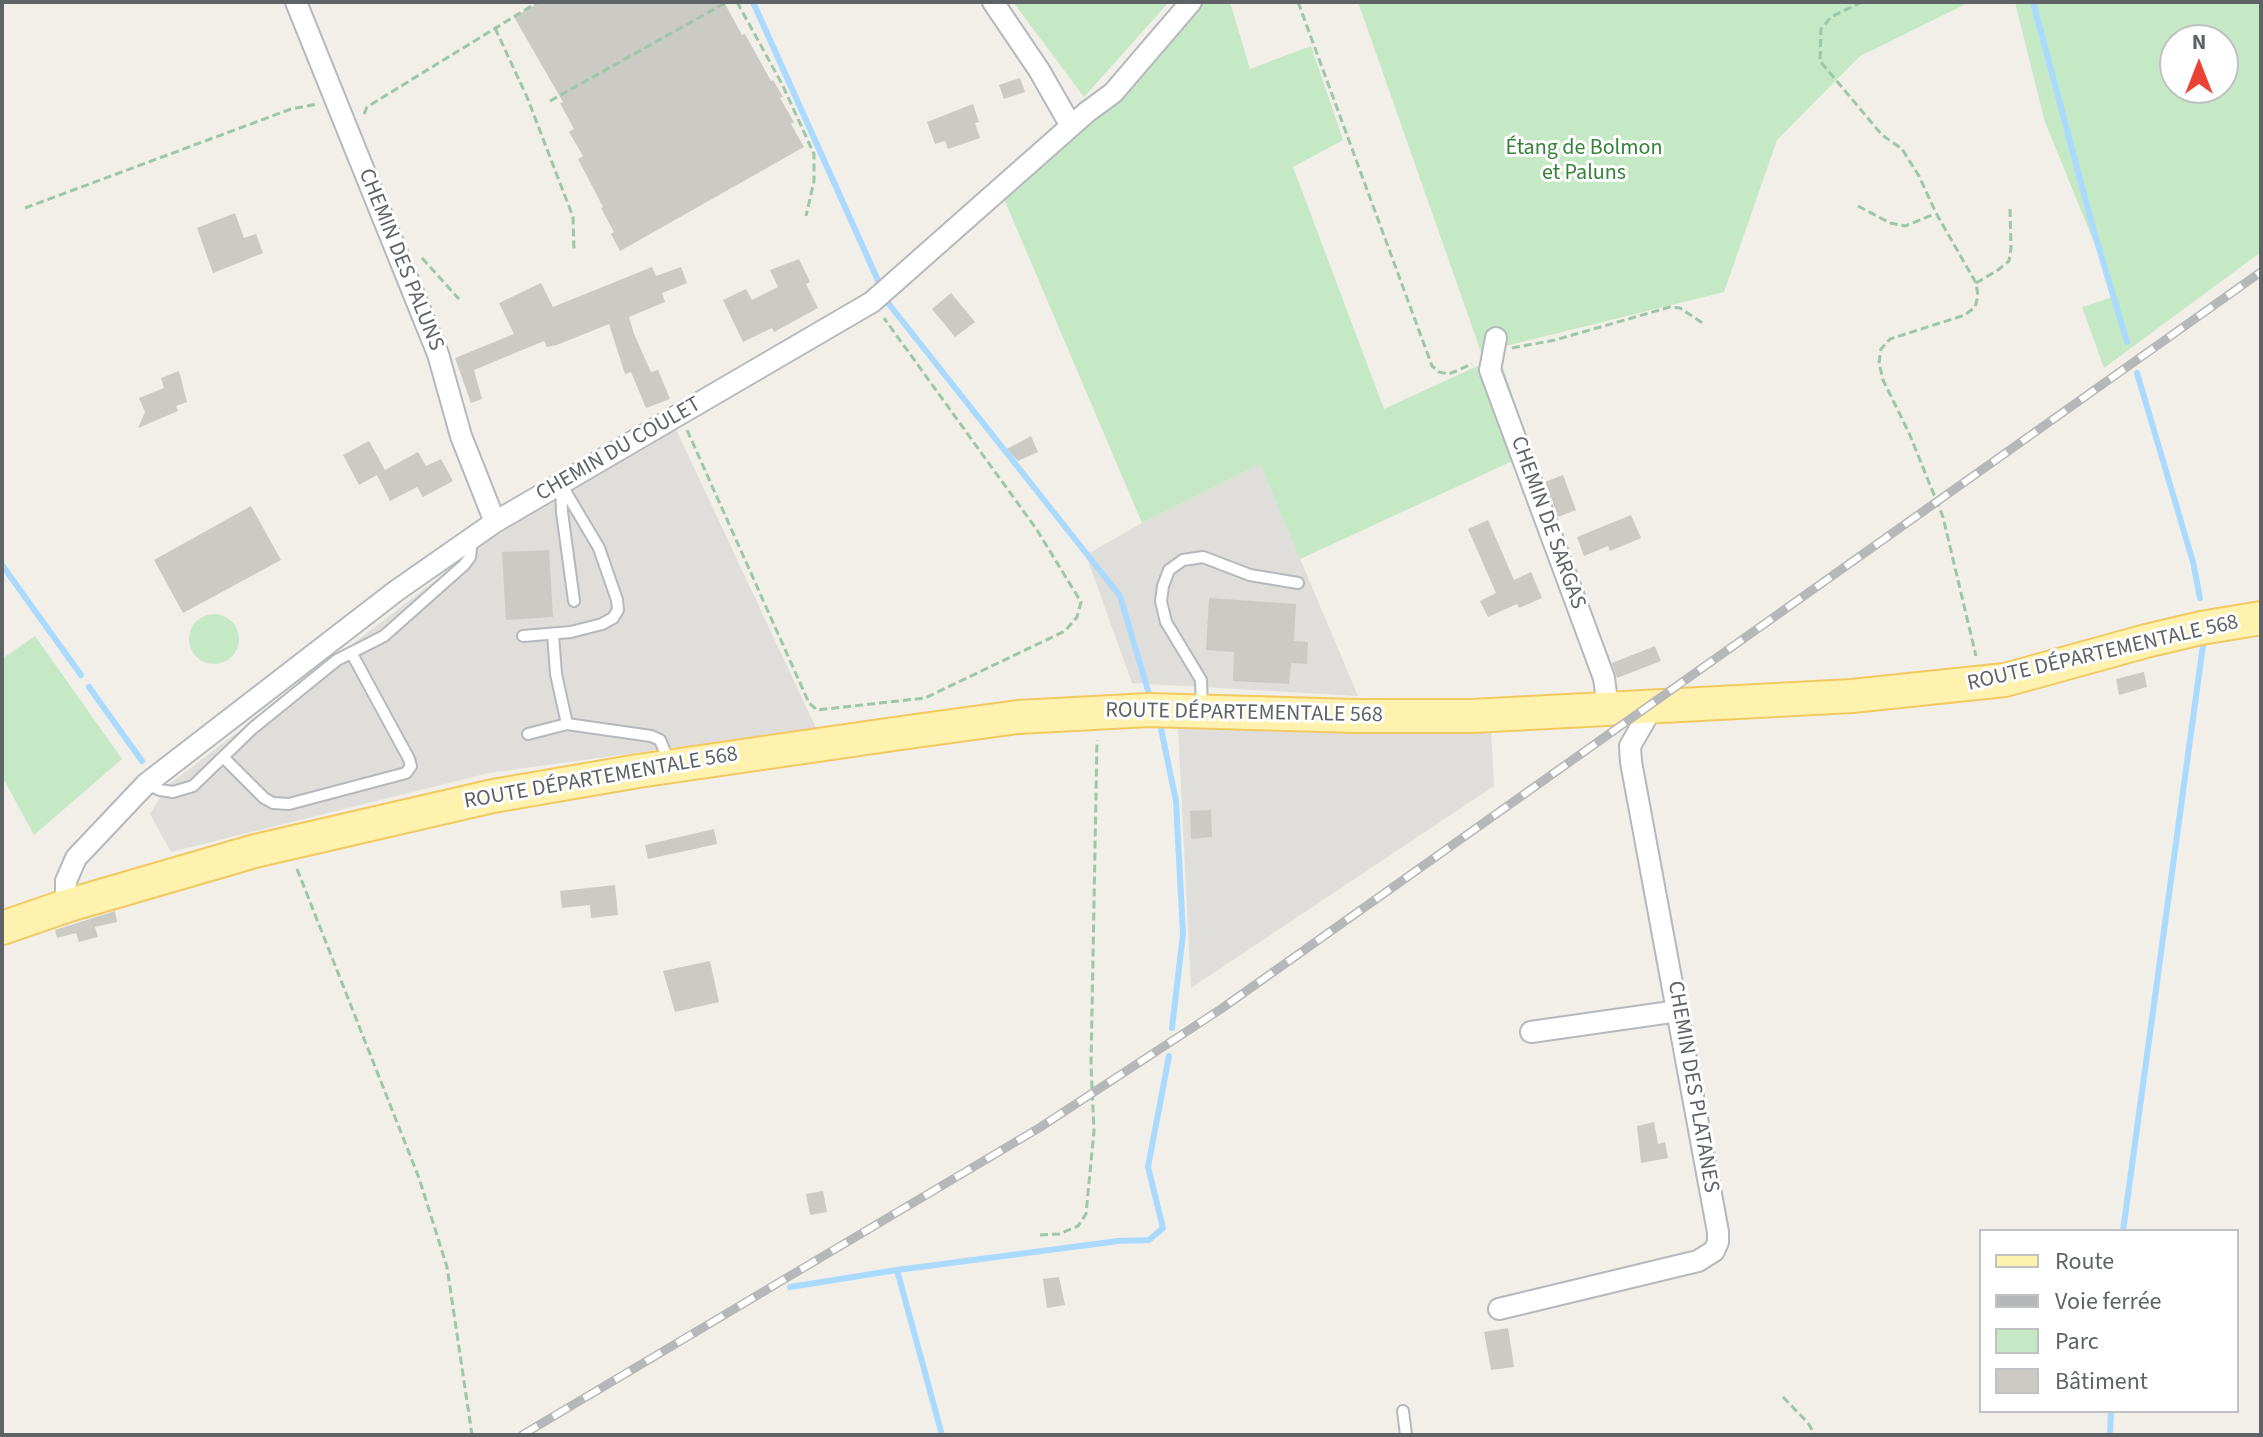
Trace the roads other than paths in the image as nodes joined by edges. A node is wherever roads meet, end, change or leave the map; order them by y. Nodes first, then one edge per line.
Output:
1 (296, 2) edge
2 (993, 2) edge
3 (1191, 2) edge
4 (1071, 126) junction
5 (1494, 347) road end
6 (561, 484) junction
7 (495, 522) junction
8 (467, 542) junction
9 (1298, 583) dead end
10 (574, 601) dead end
11 (2261, 618) edge
12 (553, 634) junction
13 (523, 636) dead end
14 (352, 654) junction
15 (1647, 707) junction
16 (1608, 708) junction
17 (1202, 710) junction
18 (567, 724) junction
19 (528, 734) dead end
20 (223, 757) junction
21 (671, 766) junction
22 (146, 784) junction
23 (66, 906) junction
24 (2, 928) edge
25 (1678, 1011) junction
26 (1531, 1032) dead end
27 (1499, 1309) dead end
28 (1403, 1411) dead end
29 (1406, 1435) edge

1 - 7 street, CHEMIN DES PALUNS
2 - 4 street
3 - 4 street, CHEMIN DU COULET
4 - 6 street, CHEMIN DU COULET
5 - 16 street, CHEMIN DE SARGAS
6 - 7 street, CHEMIN DU COULET
6 - 10 lane
6 - 12 lane
7 - 8 street, CHEMIN DU COULET
8 - 14 lane
8 - 22 street, CHEMIN DU COULET
9 - 17 lane
11 - 15 main road, ROUTE DÉPARTEMENTALE 568
12 - 13 lane
12 - 18 lane
14 - 20 lane
14 - 20 lane
15 - 16 main road, ROUTE DÉPARTEMENTALE 568
15 - 25 street, CHEMIN DES PLATANES
16 - 17 main road, ROUTE DÉPARTEMENTALE 568
17 - 21 main road, ROUTE DÉPARTEMENTALE 568
18 - 19 lane
18 - 21 lane
20 - 22 lane
21 - 23 main road, ROUTE DÉPARTEMENTALE 568
22 - 23 street, CHEMIN DU COULET
23 - 24 main road, ROUTE DÉPARTEMENTALE 568
25 - 26 street
25 - 27 street, CHEMIN DES PLATANES
28 - 29 lane

